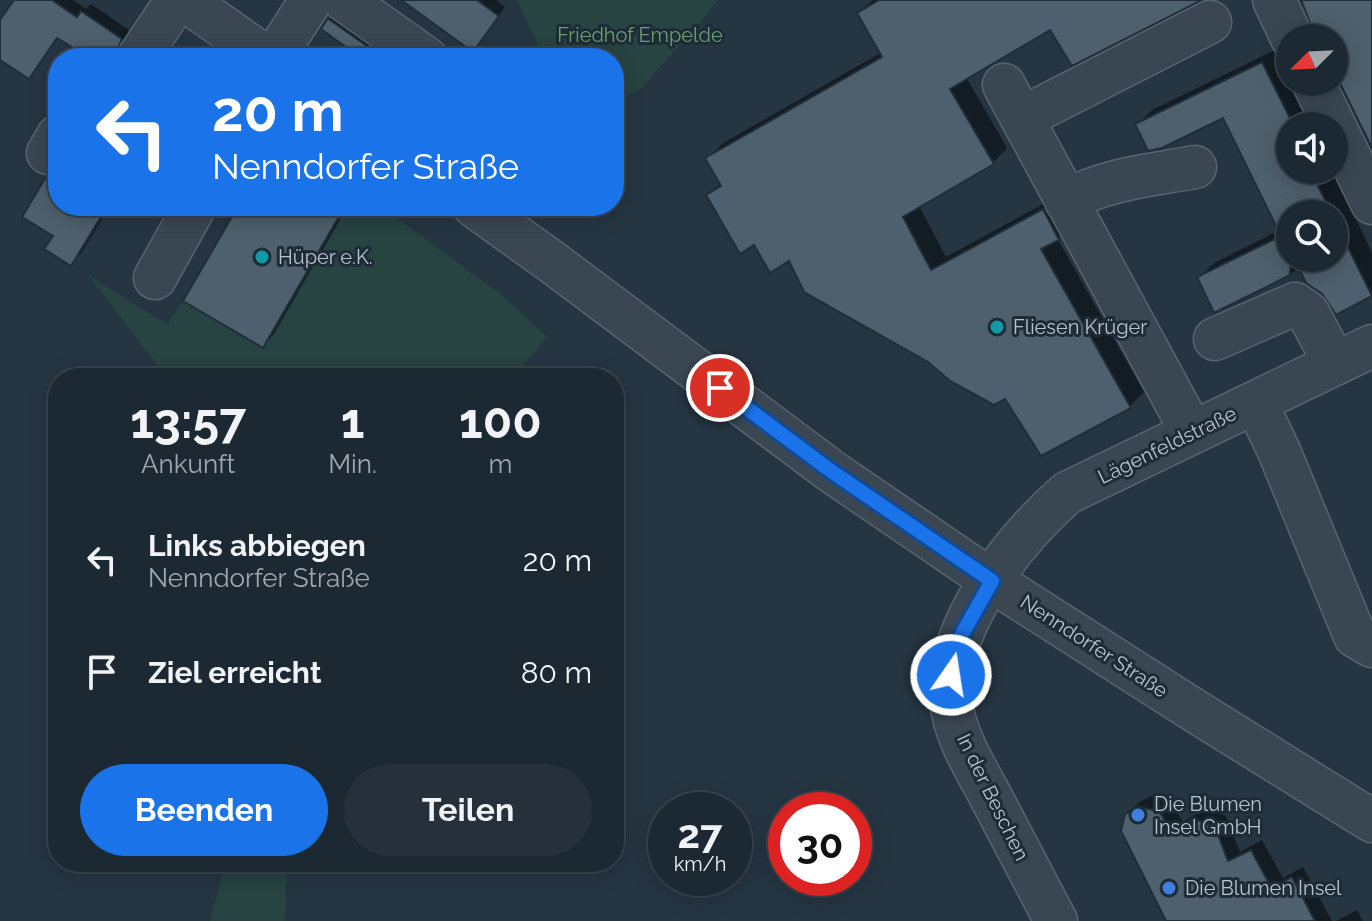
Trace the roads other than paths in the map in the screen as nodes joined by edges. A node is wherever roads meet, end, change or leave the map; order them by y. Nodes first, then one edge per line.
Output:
1 (142, 0) edge
2 (311, 0) edge
3 (344, 0) edge
4 (1274, 0) edge
5 (198, 4) edge
6 (1210, 22) dead end
7 (1285, 24) edge
8 (128, 46) edge
9 (254, 48) edge
10 (280, 48) edge
11 (412, 48) edge
12 (1320, 96) edge
13 (1195, 167) dead end
14 (1066, 201) junction
15 (1372, 203) edge
16 (189, 216) edge
17 (488, 216) edge
18 (155, 278) dead end
19 (1215, 339) dead end
20 (1372, 346) edge
21 (1335, 364) junction
22 (1256, 403) junction
23 (1192, 432) junction
24 (992, 581) junction
25 (1372, 646) edge
26 (1372, 821) edge
27 (1056, 921) edge

1 - 8 street
2 - 10 street
3 - 11 street
4 - 7 street
5 - 8 street
5 - 9 street
6 - 14 street
12 - 15 street
13 - 14 street
14 - 23 street
16 - 18 street
17 - 24 street, Nenndorfer Straße
19 - 21 street
20 - 21 street, Lägenfeldstraße
21 - 22 street, Lägenfeldstraße
22 - 23 street, Lägenfeldstraße
22 - 25 street
23 - 24 street, Lägenfeldstraße
24 - 26 street, Nenndorfer Straße
24 - 27 street, In der Beschen

